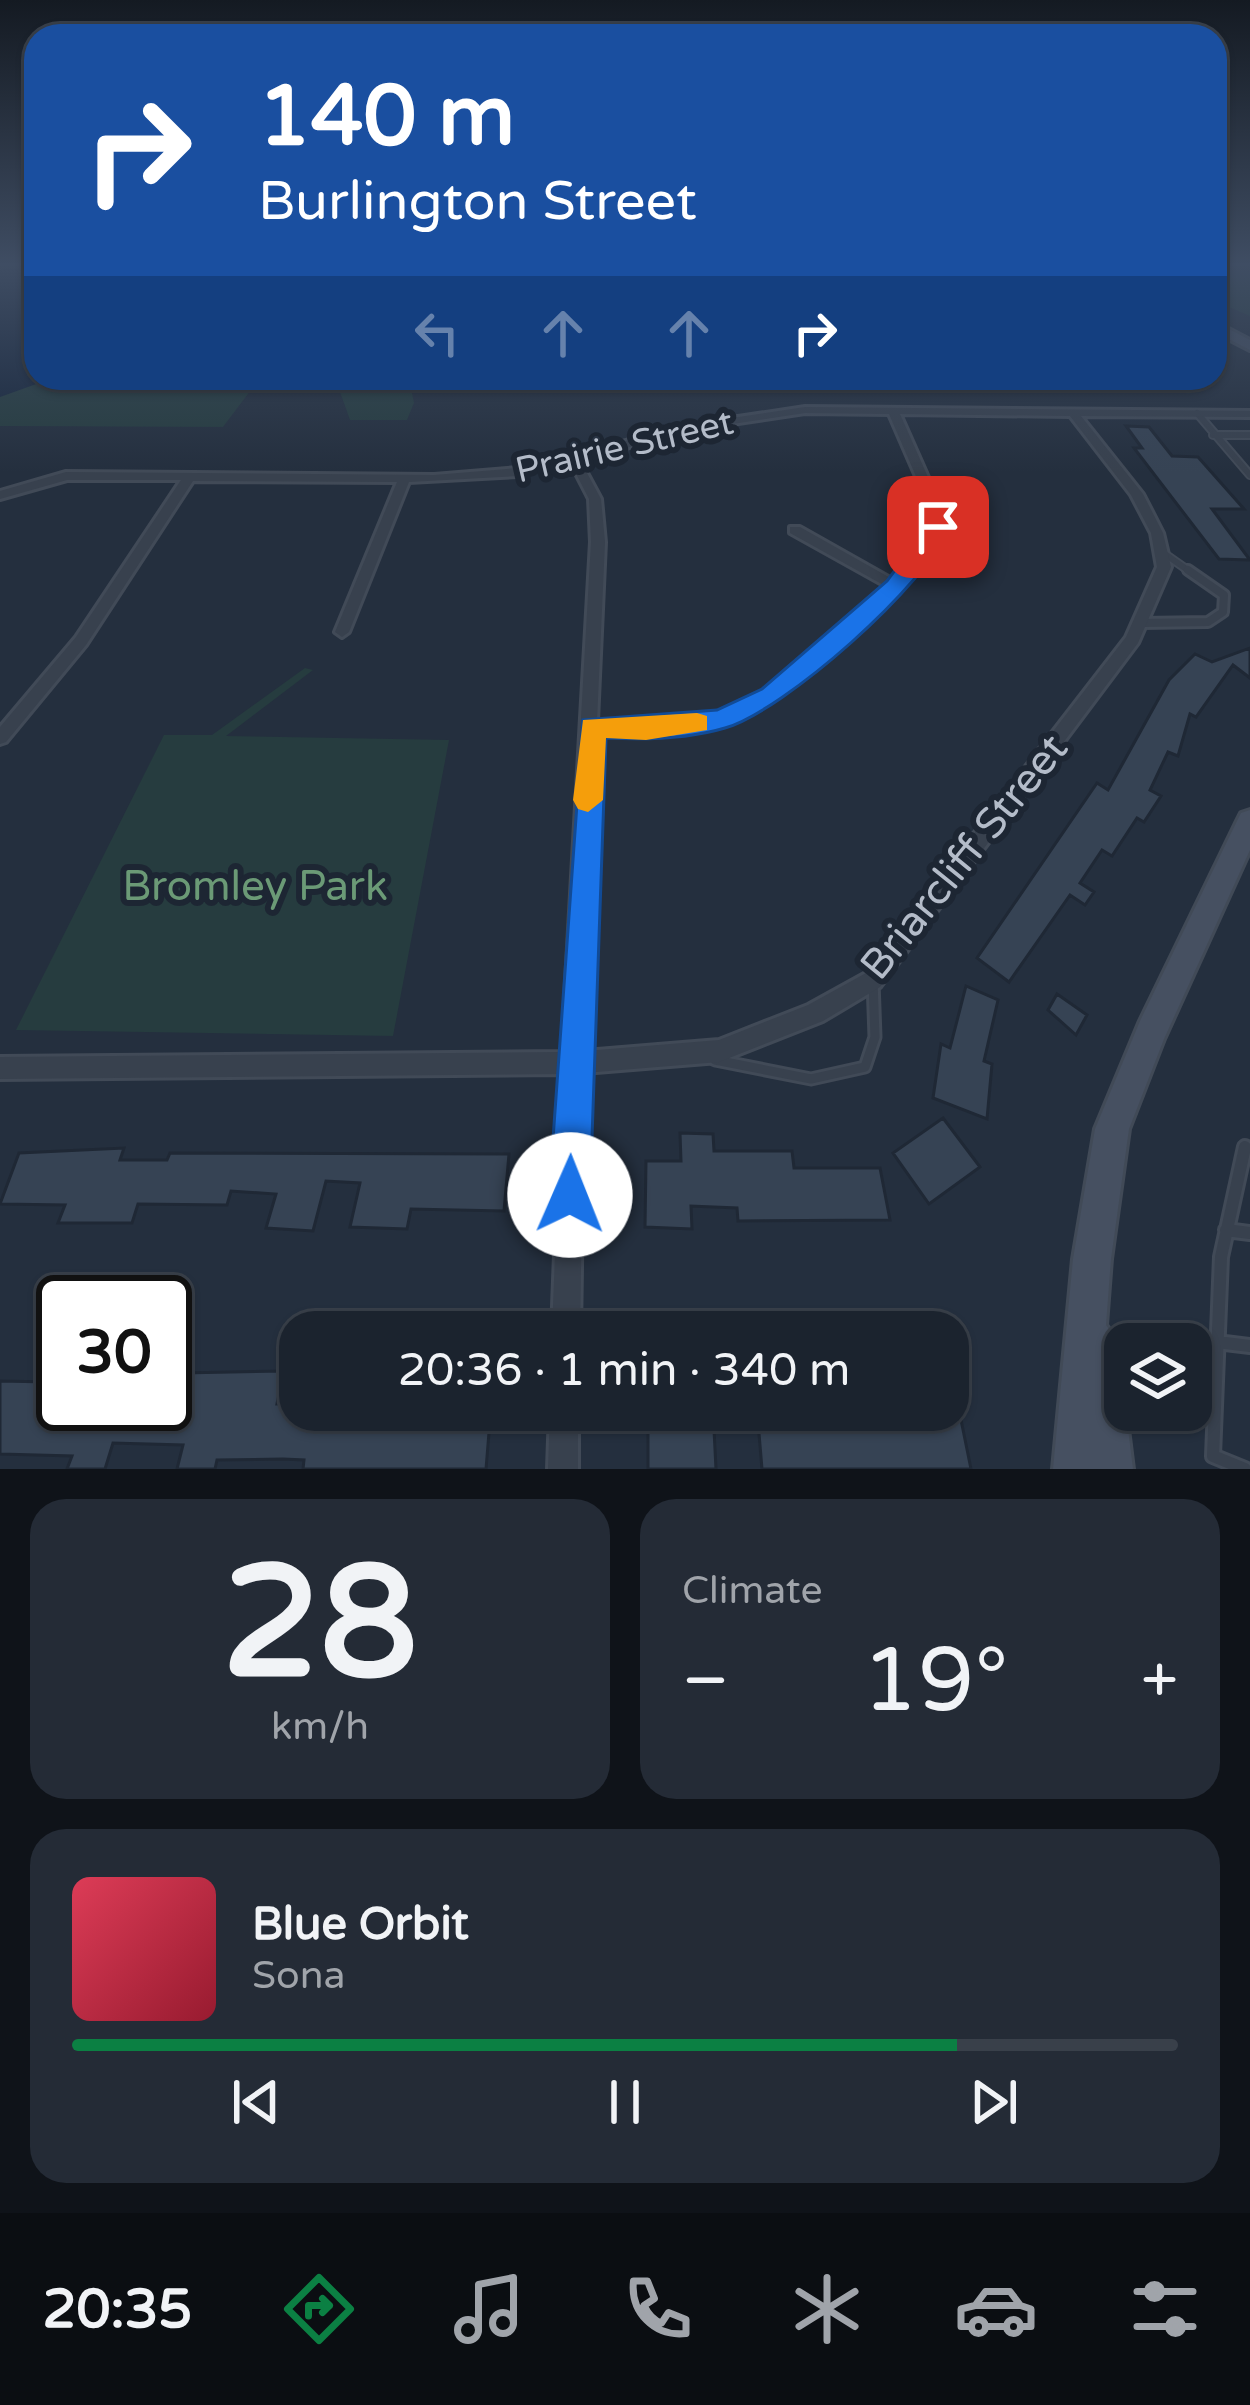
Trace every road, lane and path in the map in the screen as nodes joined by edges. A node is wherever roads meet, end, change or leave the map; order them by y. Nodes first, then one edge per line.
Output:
1 (893, 410) junction
2 (1072, 412) junction
3 (1197, 413) junction
4 (1250, 414) edge
5 (1212, 435) junction
6 (1250, 435) edge
7 (576, 462) junction
8 (1250, 475) edge
9 (188, 478) junction
10 (404, 479) junction
11 (2, 491) edge
12 (795, 530) dead end
13 (1161, 552) junction
14 (895, 586) junction
15 (1140, 622) junction
16 (342, 632) dead end
17 (592, 727) junction
18 (0, 738) edge
19 (1250, 821) edge
20 (873, 980) junction
21 (684, 1054) junction
22 (573, 1063) junction
23 (0, 1068) edge
24 (1245, 1147) dead end
25 (1226, 1230) junction
26 (1250, 1233) edge
27 (1091, 1291) junction
28 (567, 1311) edge
29 (1217, 1342) junction
30 (1250, 1346) edge
31 (564, 1431) edge
32 (563, 1469) edge
33 (1075, 1469) edge
34 (1111, 1469) edge
35 (1245, 1469) edge

1 - 2 street, Prairie Street
1 - 7 street, Prairie Street
1 - 14 street
2 - 3 street, Prairie Street
2 - 13 street
3 - 4 street, Prairie Street
3 - 5 lane
5 - 6 lane
5 - 8 lane
7 - 10 street, Prairie Street
7 - 17 street
9 - 10 street, Prairie Street
9 - 11 street, Prairie Street
9 - 18 street
10 - 16 street
12 - 14 street
13 - 15 street, Briarcliff Street
13 - 15 lane
14 - 17 street
15 - 20 street, Briarcliff Street
17 - 22 street
19 - 27 main road
20 - 21 street, Briarcliff Street
20 - 21 lane
21 - 22 street, Briarcliff Street
22 - 23 street, Briarcliff Street
22 - 28 street
24 - 25 lane
25 - 26 lane
25 - 29 lane
27 - 33 main road
27 - 34 main road
29 - 30 lane
29 - 35 lane
31 - 32 street

